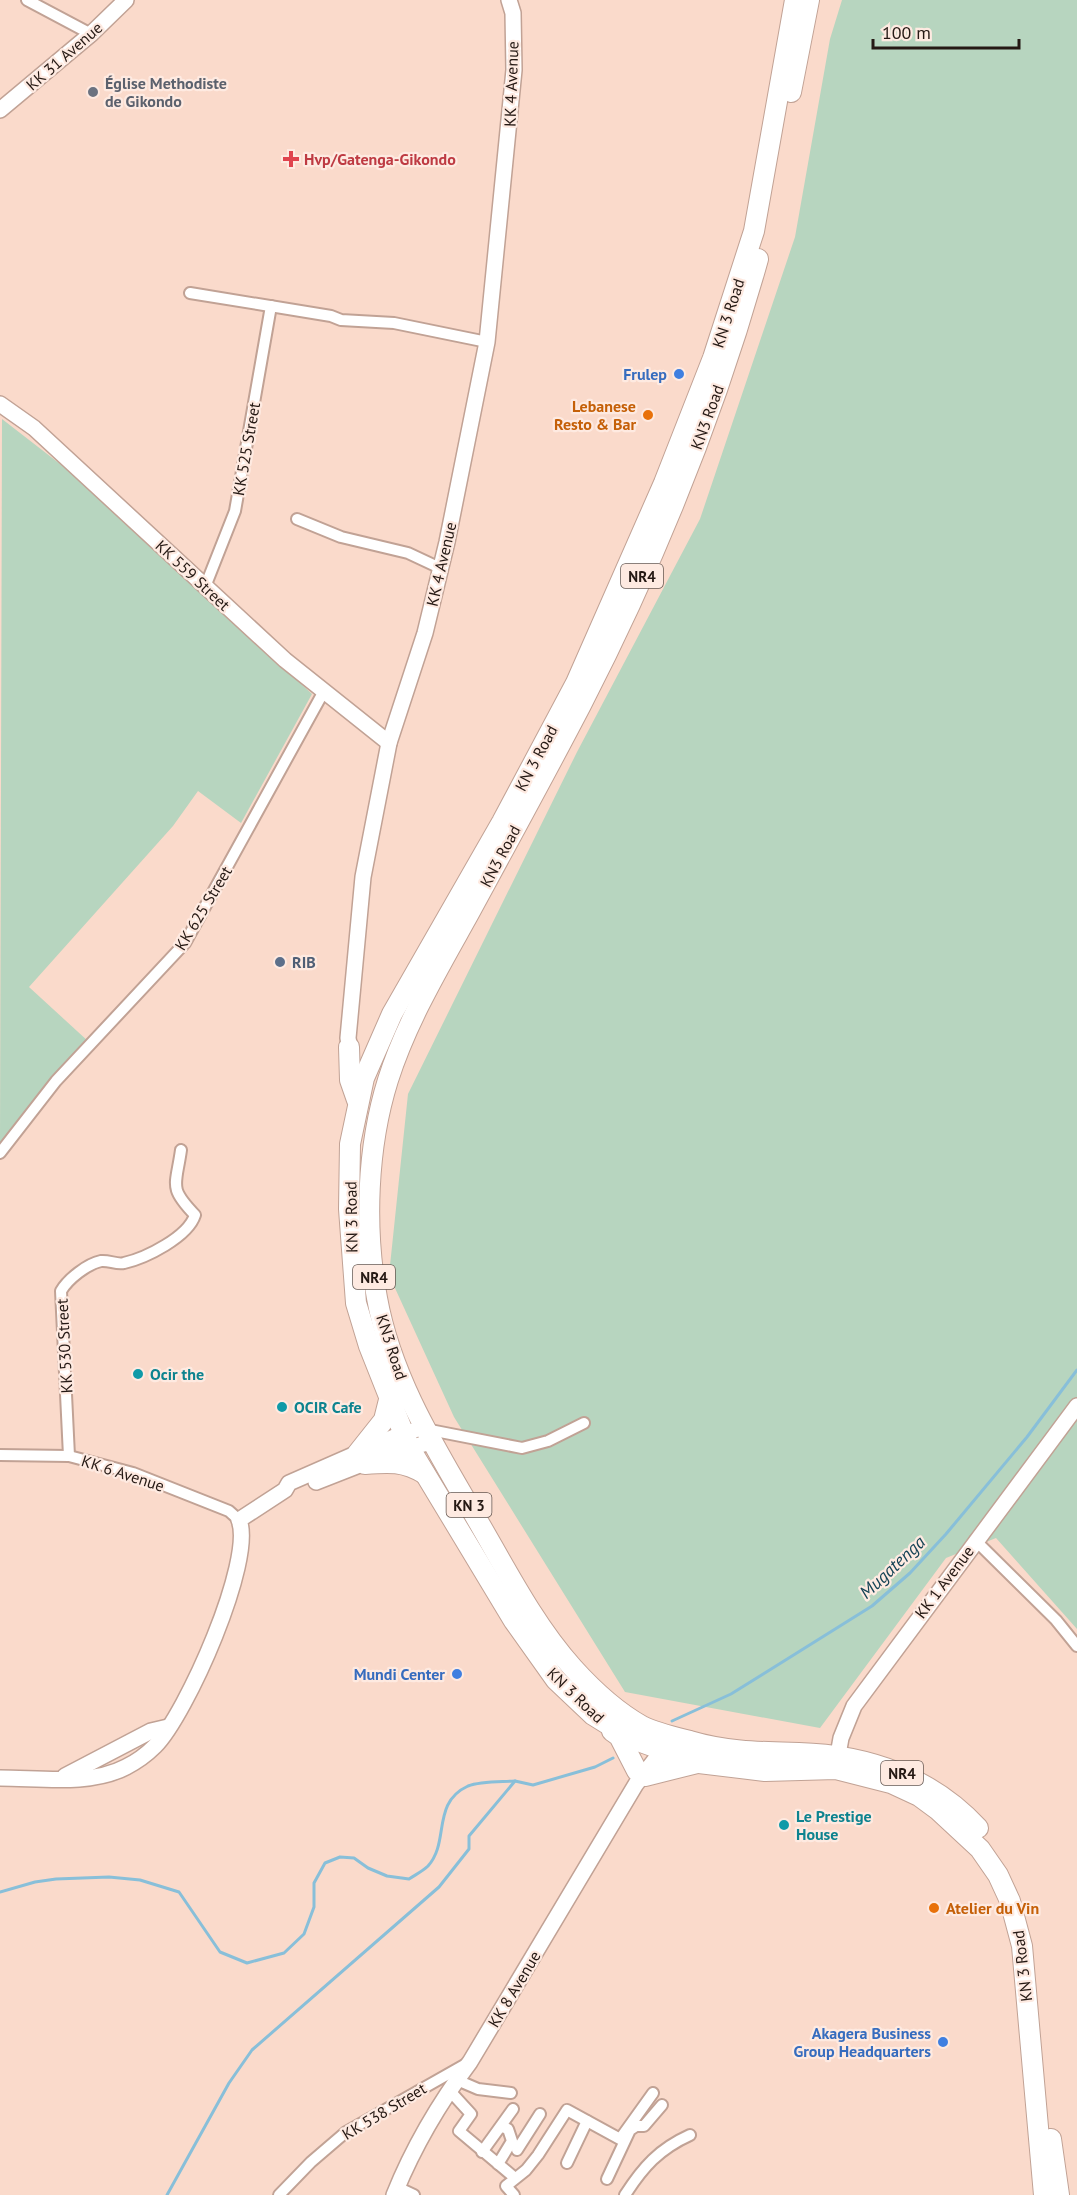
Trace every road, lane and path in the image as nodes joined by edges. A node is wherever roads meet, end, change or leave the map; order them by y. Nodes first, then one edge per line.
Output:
1 (27, 0) edge
2 (126, 0) edge
3 (509, 0) edge
4 (795, 0) edge
5 (809, 0) edge
6 (91, 34) junction
7 (0, 110) edge
8 (190, 292) dead end
9 (271, 306) junction
10 (487, 342) junction
11 (720, 360) junction
12 (0, 404) edge
13 (297, 519) dead end
14 (440, 568) junction
15 (205, 587) junction
16 (324, 692) junction
17 (389, 743) junction
18 (350, 1052) junction
19 (373, 1054) junction
20 (364, 1078) junction
21 (357, 1100) junction
22 (380, 1117) junction
23 (181, 1150) dead end
24 (0, 1153) edge
25 (389, 1400) junction
26 (1077, 1406) edge
27 (584, 1423) dead end
28 (428, 1435) junction
29 (406, 1440) junction
30 (0, 1455) edge
31 (69, 1456) junction
32 (361, 1459) junction
33 (429, 1477) junction
34 (239, 1520) junction
35 (975, 1540) junction
36 (506, 1568) joint
37 (1077, 1646) edge
38 (603, 1723) junction
39 (168, 1726) junction
40 (657, 1740) junction
41 (699, 1763) junction
42 (837, 1763) junction
43 (639, 1777) junction
44 (0, 1778) edge
45 (59, 1778) junction
46 (470, 2062) junction
47 (453, 2085) junction
48 (510, 2093) dead end
49 (653, 2093) dead end
50 (662, 2105) dead end
51 (513, 2109) dead end
52 (540, 2114) dead end
53 (587, 2121) junction
54 (505, 2128) junction
55 (690, 2135) dead end
56 (524, 2139) junction
57 (513, 2148) junction
58 (482, 2152) junction
59 (532, 2162) junction
60 (567, 2163) dead end
61 (498, 2164) junction
62 (515, 2178) junction
63 (607, 2179) dead end
64 (395, 2191) edge
65 (279, 2195) edge
66 (414, 2195) edge
67 (514, 2195) edge
68 (625, 2195) edge
69 (1044, 2195) edge
70 (1059, 2195) edge

1 - 6 street
2 - 6 main road, KK 31 Avenue
3 - 10 main road, KK 4 Avenue
4 - 11 highway, KN 3 Road / NR4
5 - 11 highway, KN3 Road / NR4
6 - 7 main road, KK 31 Avenue
8 - 9 street
9 - 10 street
9 - 15 street, KK 525 Street
10 - 14 main road, KK 4 Avenue
11 - 19 highway, KN 3 Road / NR4
11 - 22 highway, KN3 Road / NR4
12 - 15 main road, KK 559 Street
13 - 14 street
14 - 17 main road, KK 4 Avenue
15 - 16 main road, KK 559 Street
16 - 17 main road, KK 559 Street
16 - 24 street, KK 625 Street
17 - 18 main road, KK 4 Avenue
18 - 19 highway
18 - 20 main road
18 - 21 highway
19 - 20 highway, KN 3 Road / NR4
20 - 21 highway, KN 3 Road / NR4
20 - 22 main road
21 - 25 highway, KN 3 Road / NR4
22 - 28 highway, KN3 Road / NR4
23 - 31 street, KK 530 Street
25 - 29 highway, KN 3 Road / NR4
25 - 32 highway
26 - 35 main road, KK 1 Avenue
27 - 28 street
28 - 29 main road
28 - 36 highway, KN3 Road / KN 3
29 - 32 main road
29 - 33 highway, KN 3 Road / NR4
30 - 31 street, KK 6 Avenue
31 - 34 street, KK 6 Avenue
32 - 33 highway
32 - 34 main road
33 - 38 highway, KN 3 Road / NR4
34 - 39 main road
35 - 37 street
35 - 42 main road, KK 1 Avenue
36 - 40 highway, KN 3 Road / NR4
38 - 40 highway, KN 3 Road / NR4
38 - 43 highway
39 - 45 main road
39 - 45 main road
40 - 41 highway, KN 3 Road / NR4
40 - 42 highway, KN 3 Road / NR4
40 - 43 main road, KK 8 Avenue
41 - 42 highway, KN 3 Road / NR4
41 - 43 highway
42 - 69 highway, KN 3 Road / NR4
42 - 70 highway, KN 3 Road / NR4
43 - 46 main road, KK 8 Avenue
44 - 45 main road
46 - 47 main road, KK 8 Avenue
46 - 65 street, KK 538 Street
47 - 48 street
47 - 58 street
47 - 64 main road, KK 8 Avenue
49 - 53 street
50 - 63 street
51 - 54 street
52 - 56 street
53 - 59 street
53 - 60 street
54 - 56 street
54 - 57 street
54 - 58 street
55 - 68 street
56 - 57 street
57 - 59 street
57 - 61 street
58 - 61 street
59 - 62 street
61 - 62 street
62 - 67 street
64 - 66 street

